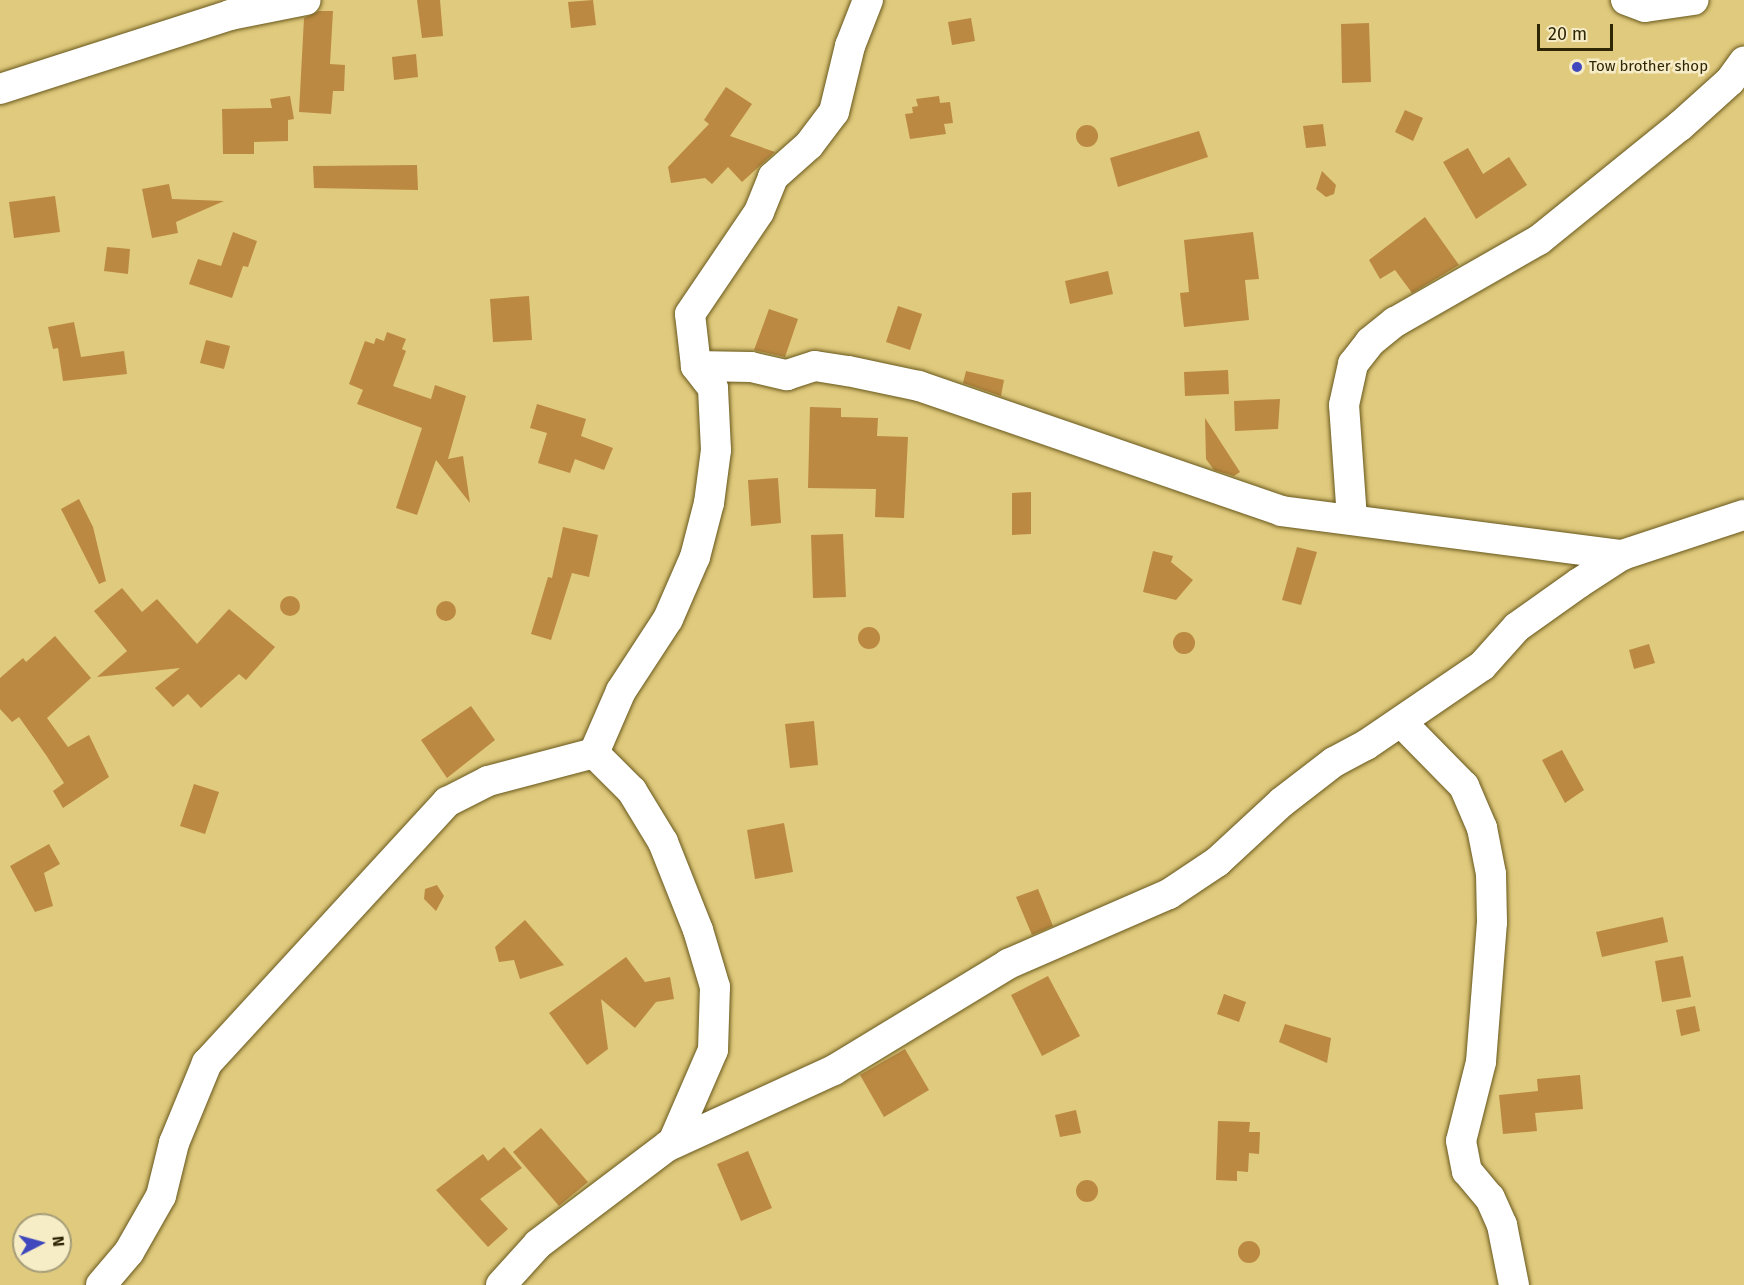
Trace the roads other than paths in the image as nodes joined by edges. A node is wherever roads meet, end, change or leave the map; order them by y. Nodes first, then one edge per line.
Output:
1 (306, 0) edge
2 (868, 0) edge
3 (1626, 0) edge
4 (1693, 0) edge
5 (1744, 62) edge
6 (0, 89) edge
7 (696, 366) junction
8 (1744, 515) edge
9 (1352, 519) junction
10 (1622, 555) junction
11 (1401, 722) junction
12 (594, 753) junction
13 (669, 1146) junction
14 (101, 1285) edge
15 (501, 1285) edge
16 (1514, 1285) edge

1 - 6 street
2 - 7 street
3 - 4 street
5 - 9 street
7 - 9 street
7 - 12 street
8 - 10 street
9 - 10 street
10 - 11 street
11 - 13 street
11 - 16 street
12 - 13 street
12 - 14 street
13 - 15 street

